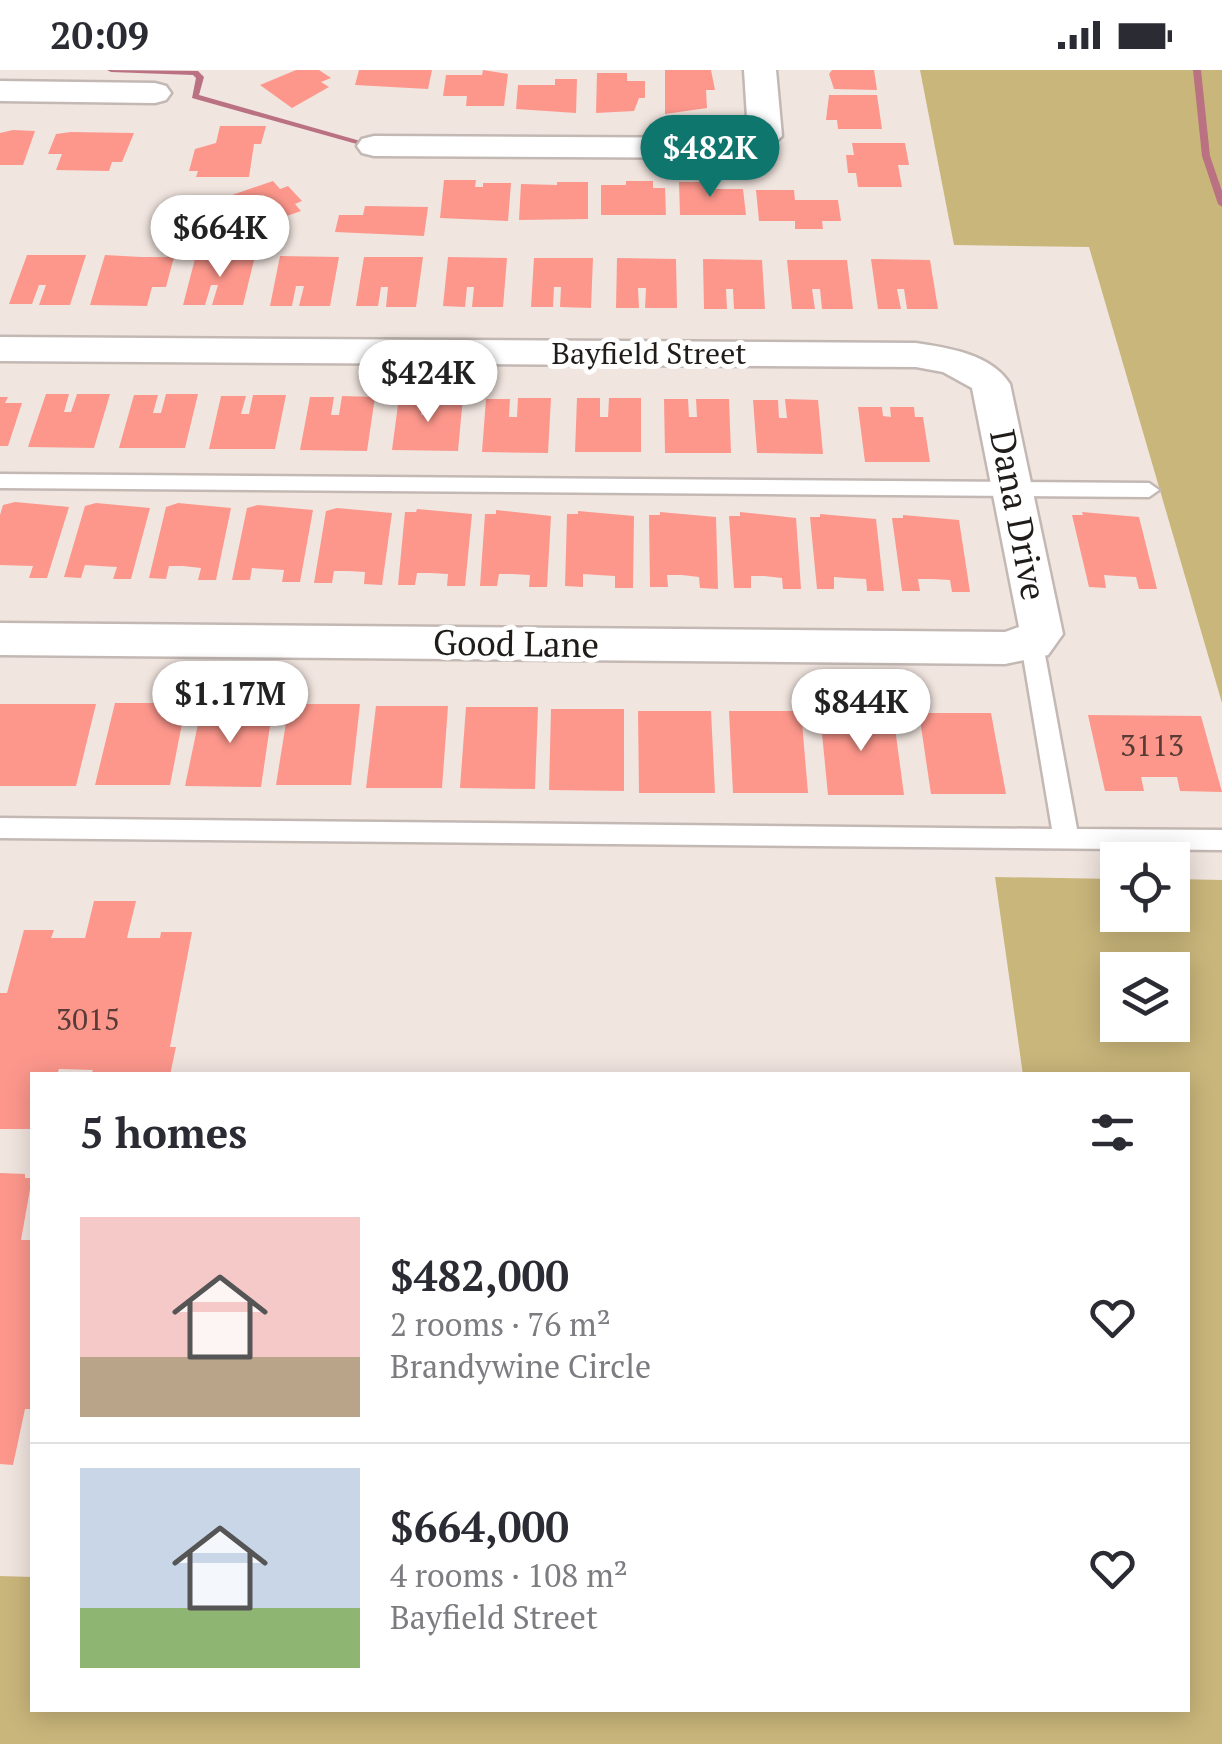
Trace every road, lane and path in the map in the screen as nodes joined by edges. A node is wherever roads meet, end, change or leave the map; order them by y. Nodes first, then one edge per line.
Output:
1 (760, 70) edge
2 (105, 81) edge
3 (0, 91) edge
4 (155, 93) dead end
5 (374, 146) dead end
6 (0, 349) edge
7 (991, 384) joint
8 (0, 481) edge
9 (1013, 488) junction
10 (1149, 490) dead end
11 (0, 639) edge
12 (1032, 644) junction
13 (0, 828) edge
14 (1066, 837) junction
15 (1222, 840) edge

1 - 5 street
2 - 3 street
2 - 4 street
6 - 7 street, Bayfield Street
7 - 9 street, Dana Drive
8 - 9 lane
9 - 10 lane
9 - 12 street, Dana Drive
11 - 12 street, Good Lane
12 - 14 lane
13 - 14 lane
14 - 15 lane

